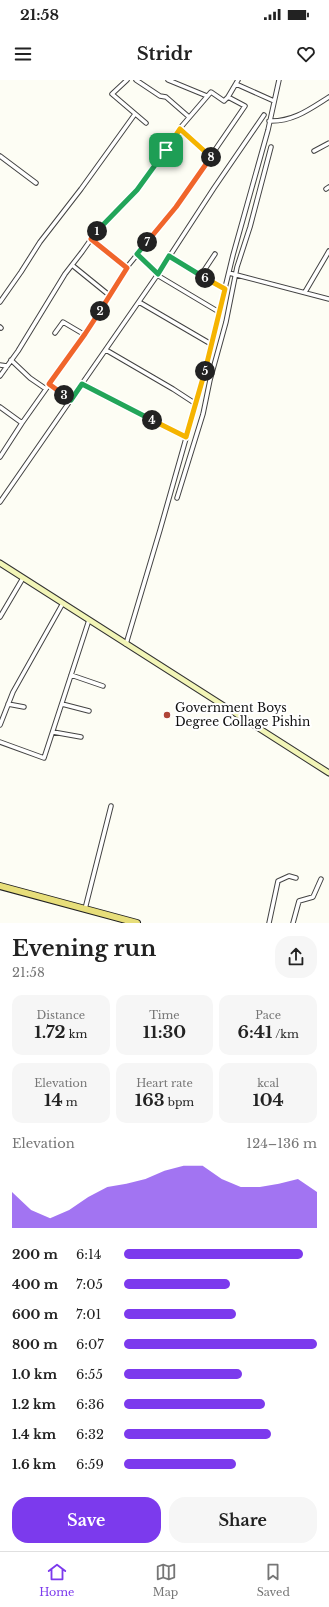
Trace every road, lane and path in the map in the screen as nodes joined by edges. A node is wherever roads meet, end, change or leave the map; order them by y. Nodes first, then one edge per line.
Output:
1 (127, 80) edge
2 (136, 80) edge
3 (168, 80) edge
4 (278, 80) edge
5 (237, 82) edge
6 (207, 96) junction
7 (228, 97) junction
8 (329, 97) edge
9 (274, 101) junction
10 (134, 114) junction
11 (264, 115) dead end
12 (189, 117) junction
13 (269, 121) junction
14 (146, 123) dead end
15 (180, 129) junction
16 (329, 143) edge
17 (271, 148) dead end
18 (314, 150) dead end
19 (0, 156) edge
20 (211, 157) junction
21 (36, 183) dead end
22 (91, 239) junction
23 (329, 251) edge
24 (137, 254) junction
25 (215, 254) dead end
26 (169, 256) junction
27 (72, 265) junction
28 (127, 268) junction
29 (229, 272) junction
30 (158, 274) junction
31 (236, 274) junction
32 (202, 275) junction
33 (225, 289) junction
34 (305, 292) junction
35 (109, 295) junction
36 (329, 299) edge
37 (0, 302) edge
38 (139, 302) junction
39 (219, 312) junction
40 (55, 333) dead end
41 (85, 335) junction
42 (211, 344) junction
43 (106, 350) junction
44 (11, 360) junction
45 (0, 365) edge
46 (7, 366) junction
47 (0, 376) edge
48 (49, 384) junction
49 (82, 384) junction
50 (46, 389) junction
51 (71, 400) junction
52 (196, 404) junction
53 (0, 408) edge
54 (22, 423) junction
55 (186, 437) junction
56 (0, 445) edge
57 (5, 449) junction
58 (0, 457) edge
59 (177, 498) dead end
60 (0, 502) edge
61 (0, 563) edge
62 (23, 578) junction
63 (63, 603) junction
64 (0, 617) edge
65 (89, 620) junction
66 (126, 644) junction
67 (71, 675) junction
68 (103, 686) dead end
69 (8, 704) junction
70 (62, 704) junction
71 (24, 707) dead end
72 (89, 711) dead end
73 (0, 725) edge
74 (53, 732) junction
75 (81, 737) dead end
76 (0, 742) edge
77 (329, 774) edge
78 (111, 806) dead end
79 (296, 878) dead end
80 (321, 879) dead end
81 (0, 886) edge
82 (85, 909) junction
83 (137, 923) edge
84 (269, 923) edge
85 (293, 923) edge

1 - 10 street
2 - 12 street
3 - 6 street
4 - 9 street
5 - 7 street
5 - 9 street
6 - 7 street
6 - 12 street
7 - 20 street
8 - 13 street
9 - 13 street
10 - 14 street
10 - 37 street
11 - 26 street
12 - 15 street
13 - 29 street
15 - 20 street
15 - 22 street
16 - 18 street
17 - 31 street
19 - 21 street
20 - 24 street
22 - 27 street
22 - 28 street
23 - 34 street
24 - 28 street
24 - 30 street
25 - 32 street
26 - 30 street
26 - 32 street
27 - 35 street
27 - 44 street
28 - 35 street
29 - 31 street
29 - 33 street
30 - 38 street
30 - 39 street
31 - 34 street
31 - 59 street
32 - 33 street
33 - 39 street
34 - 36 street
35 - 41 street
38 - 42 street
38 - 43 street
39 - 42 street
40 - 41 street
41 - 48 street
42 - 52 street
43 - 49 street
43 - 52 street
44 - 46 street
44 - 50 street
45 - 46 street
46 - 47 street
48 - 50 street
48 - 51 street
49 - 51 street
49 - 55 street
50 - 54 street
51 - 60 street
52 - 55 street
53 - 54 street
54 - 57 street
55 - 66 street
56 - 57 street
57 - 58 street
61 - 62 main road
62 - 63 main road
62 - 64 street
63 - 65 main road
63 - 69 street
65 - 66 main road
65 - 67 street
66 - 77 main road
67 - 68 street
67 - 70 street
69 - 71 street
69 - 73 street
70 - 72 street
70 - 74 street
74 - 75 street
74 - 76 street
78 - 82 street
79 - 84 street
80 - 85 street
81 - 82 main road
82 - 83 main road

